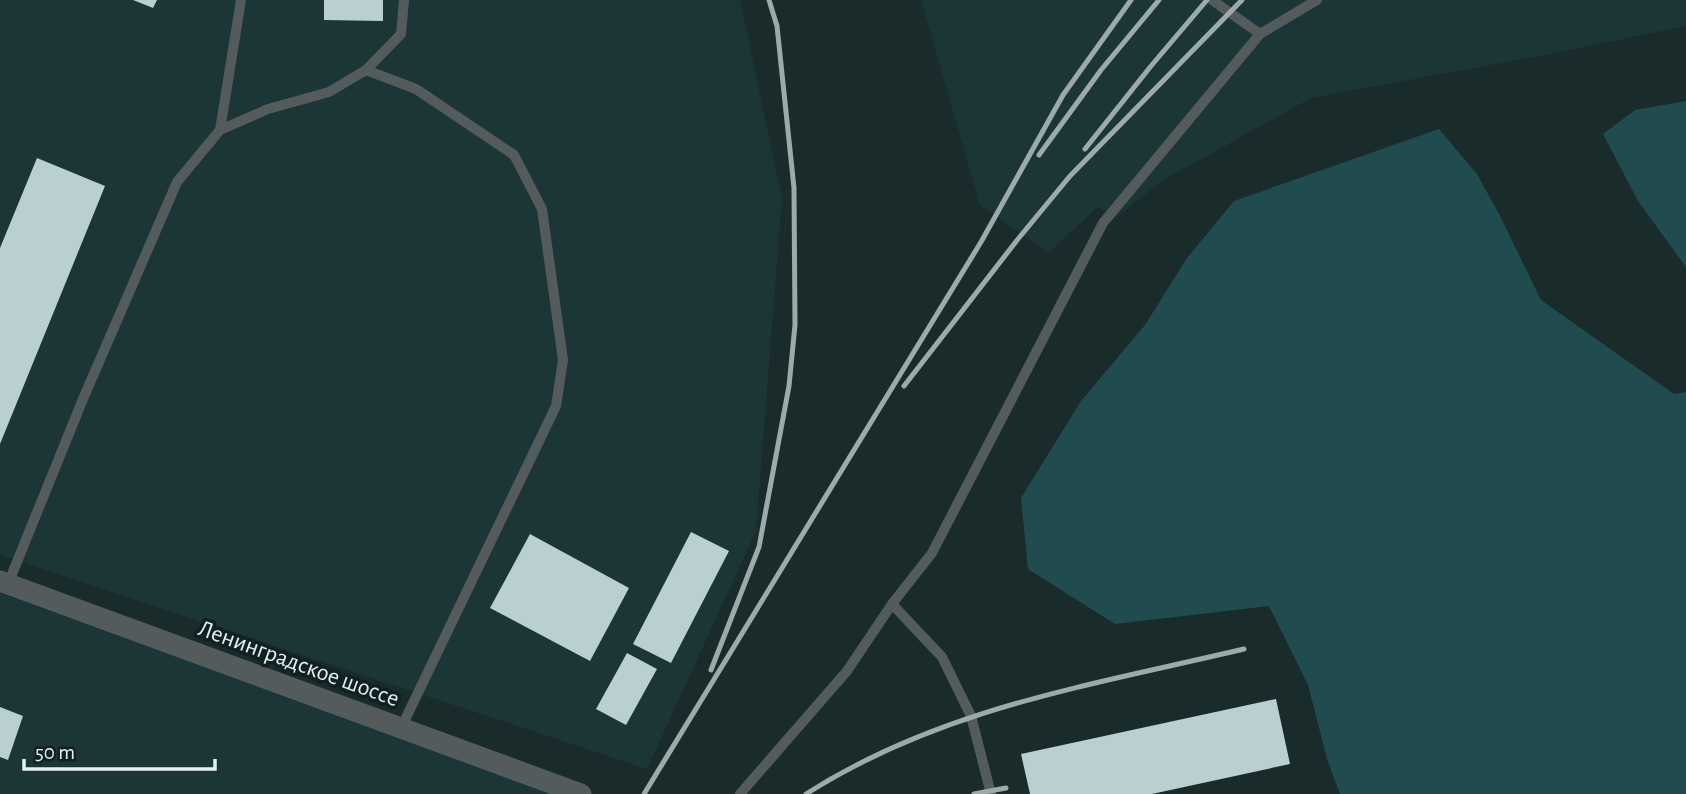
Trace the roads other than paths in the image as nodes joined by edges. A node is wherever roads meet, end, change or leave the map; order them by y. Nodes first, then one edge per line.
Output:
1 (242, 0) edge
2 (404, 0) edge
3 (1212, 0) edge
4 (1317, 0) edge
5 (1260, 34) junction
6 (366, 71) junction
7 (220, 130) junction
8 (4, 582) edge
9 (892, 604) junction
10 (401, 728) junction
11 (581, 794) edge
12 (740, 794) edge
13 (991, 794) edge

1 - 7 lane
2 - 6 lane
3 - 5 lane
4 - 5 lane
5 - 9 lane
6 - 7 lane
6 - 10 lane
7 - 8 lane
8 - 10 street, Ленинградское шоссе
9 - 12 lane
9 - 13 lane
10 - 11 street, Ленинградское шоссе

